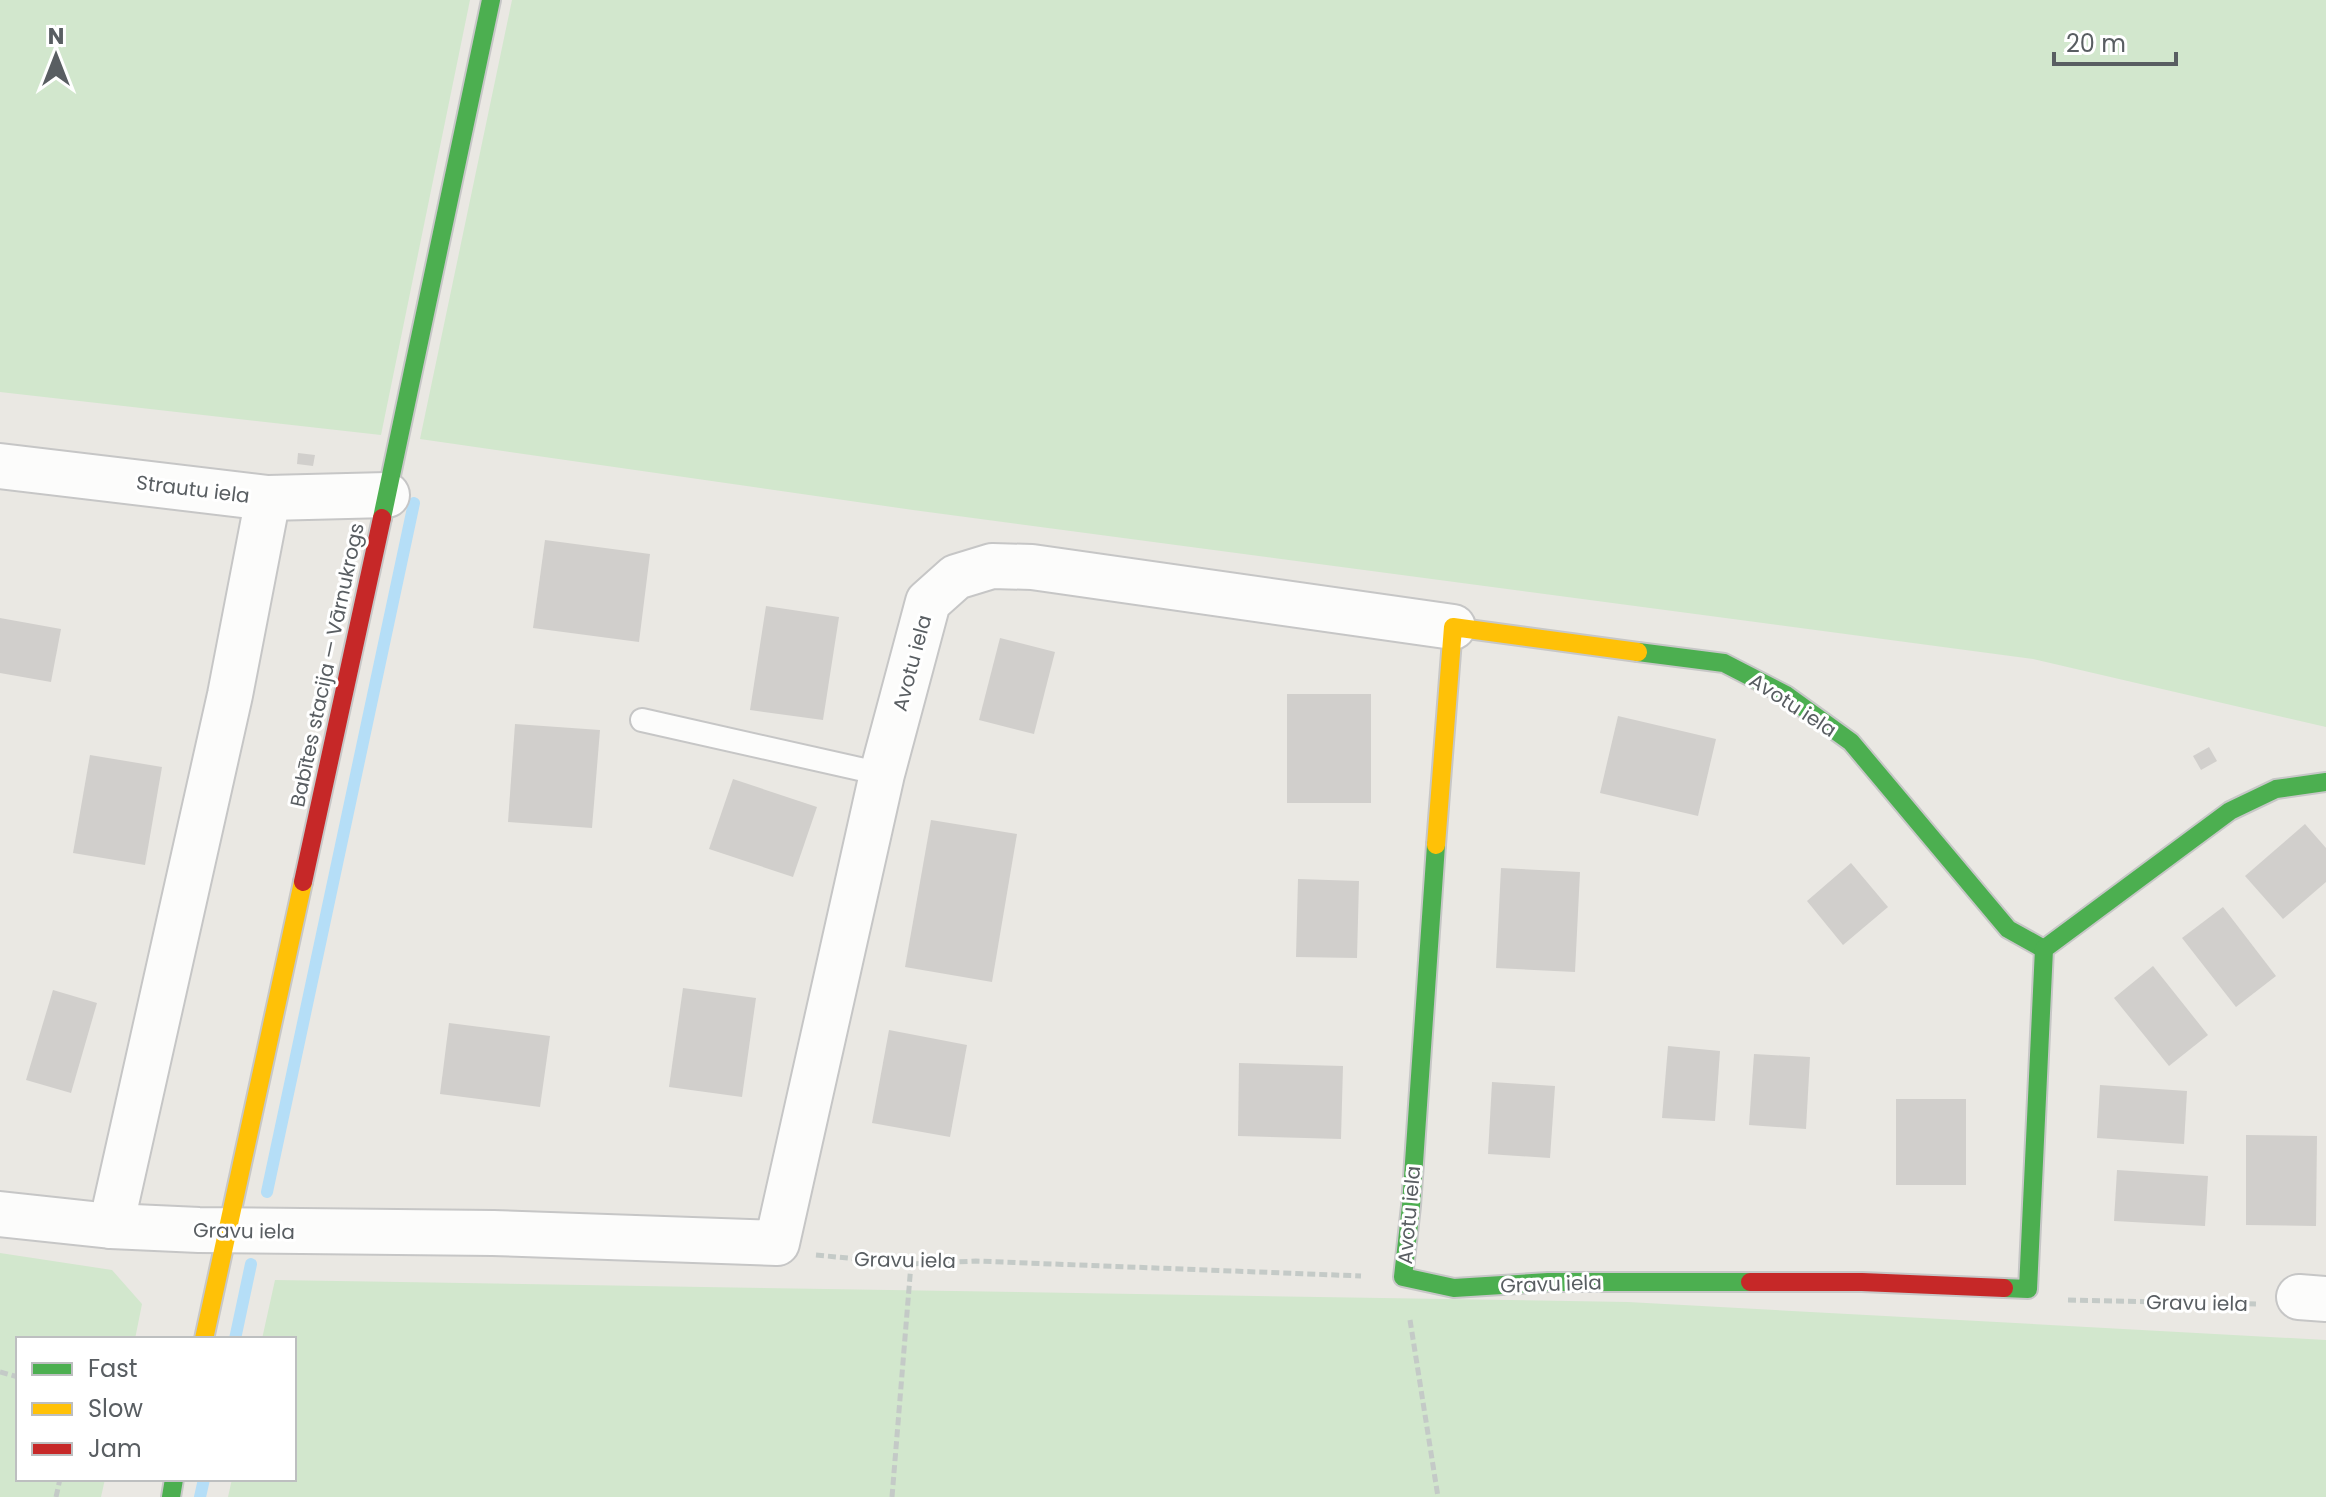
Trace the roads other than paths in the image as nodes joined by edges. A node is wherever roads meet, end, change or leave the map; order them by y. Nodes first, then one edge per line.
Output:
1 (491, 0) edge
2 (0, 466) edge
3 (387, 495) junction
4 (268, 498) junction
5 (1453, 627) junction
6 (642, 720) dead end
7 (882, 774) junction
8 (2326, 782) edge
9 (2044, 949) junction
10 (0, 1214) edge
11 (781, 1223) joint
12 (111, 1226) junction
13 (227, 1230) junction
14 (1403, 1277) joint
15 (204, 1337) edge

1 - 3 street, Babītes stacija — Vārnukrogs
2 - 4 street, Strautu iela
3 - 4 street, Strautu iela
3 - 13 street, Babītes stacija — Vārnukrogs
4 - 12 street
5 - 7 street, Avotu iela
5 - 9 street, Avotu iela
5 - 14 street, Avotu iela
6 - 7 lane
7 - 11 street, Avotu iela
8 - 9 street
9 - 14 street, Gravu iela
10 - 12 street, Gravu iela
11 - 13 street, Gravu iela
12 - 13 street, Gravu iela
13 - 15 street, Babītes stacija — Vārnukrogs

